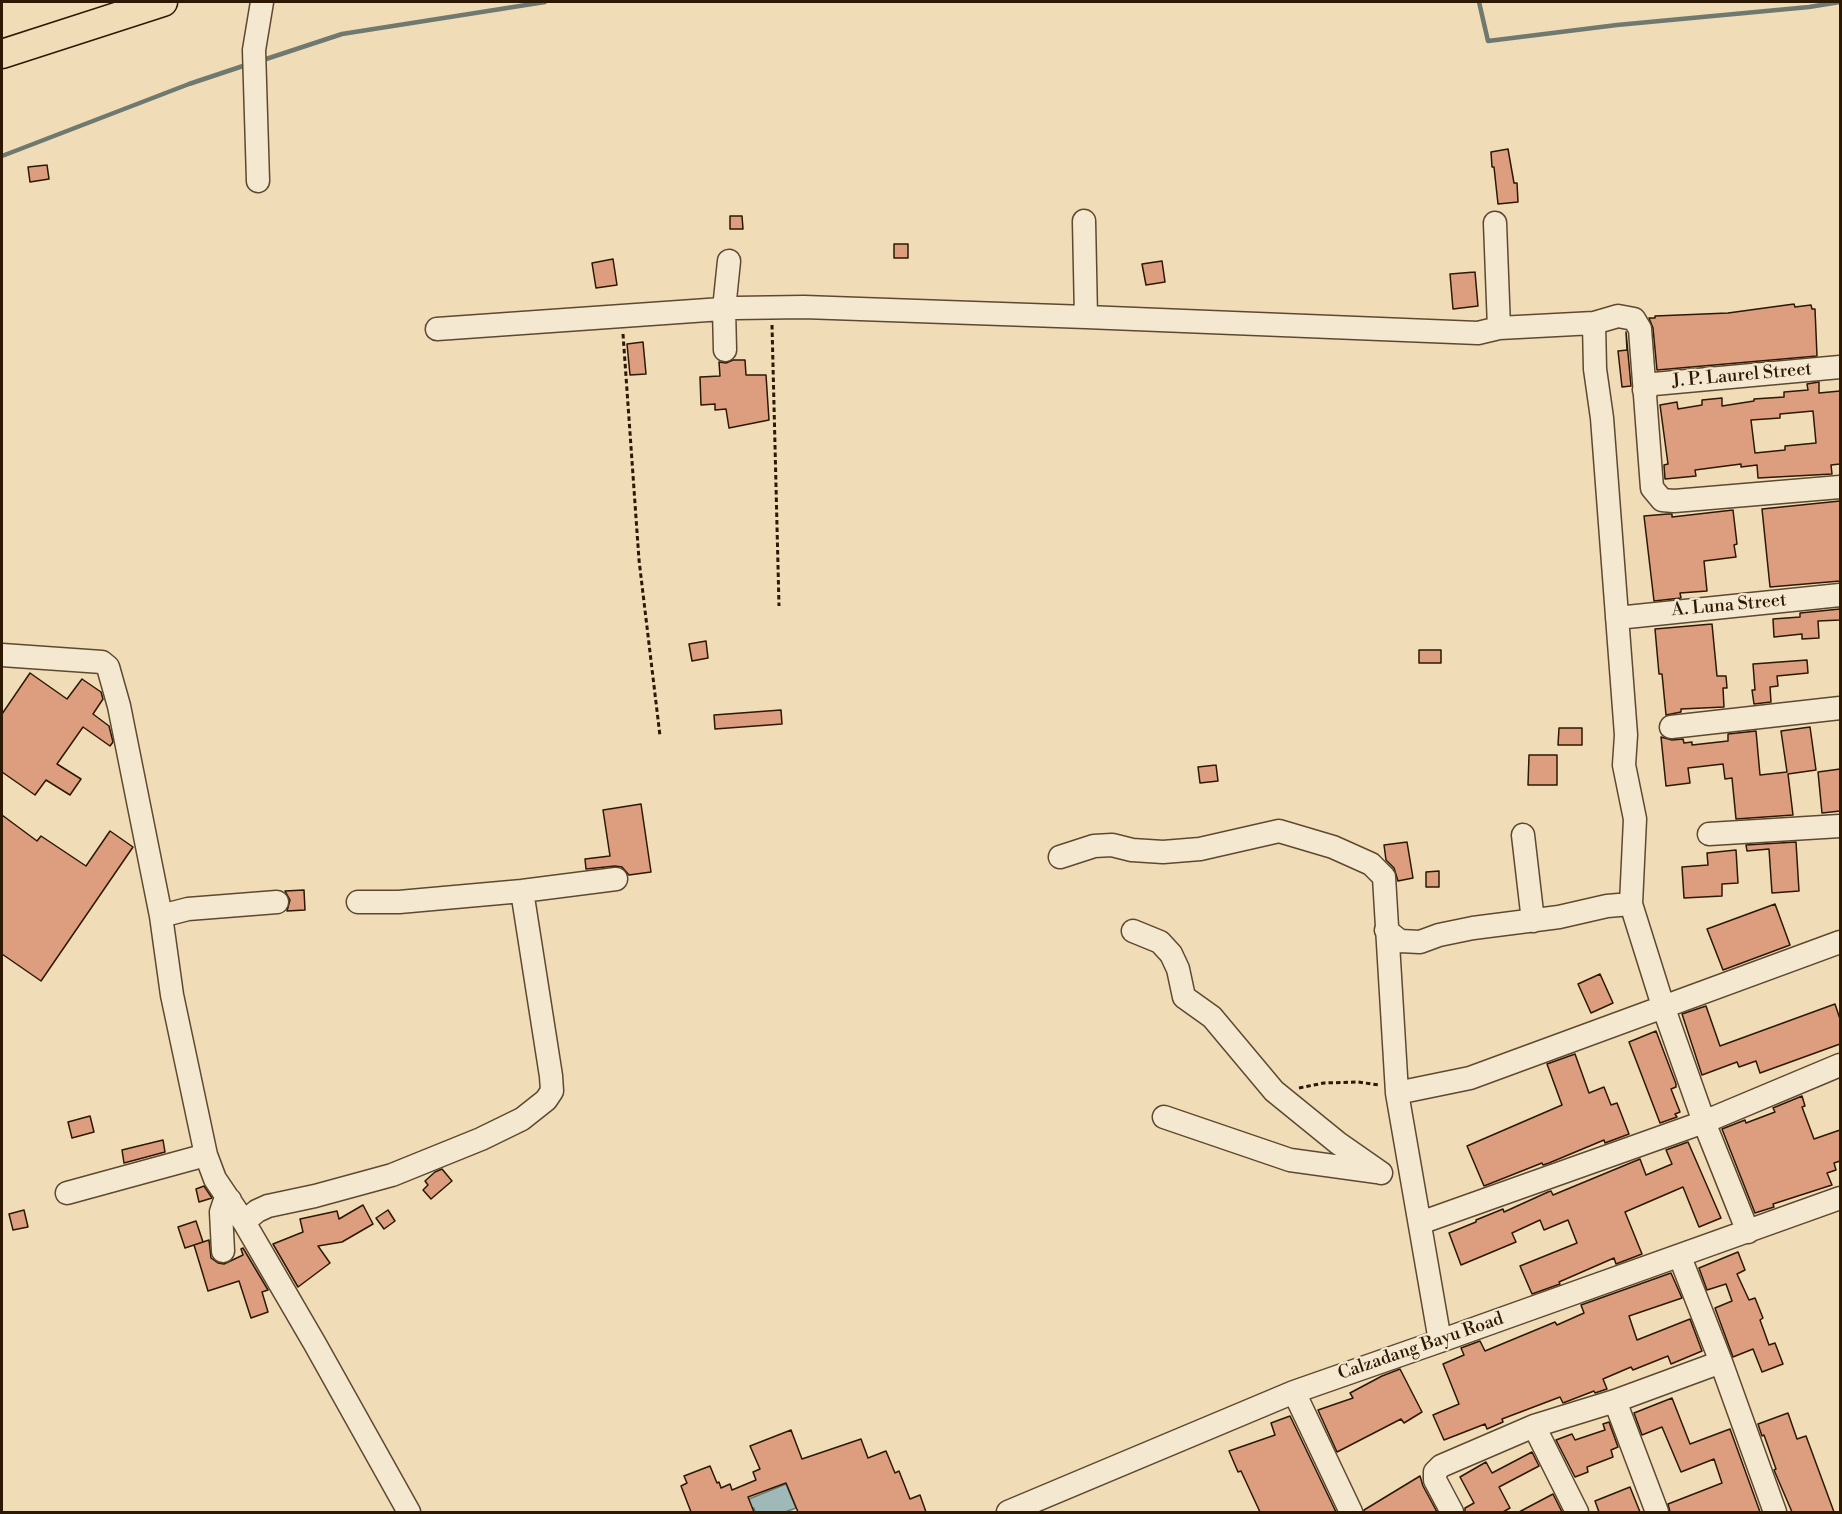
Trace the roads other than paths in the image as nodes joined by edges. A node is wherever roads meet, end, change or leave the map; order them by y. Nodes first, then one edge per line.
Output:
1 (163, 2) edge
2 (262, 2) edge
3 (15, 43) edge
4 (2, 54) edge
5 (258, 182) dead end
6 (1084, 221) dead end
7 (1495, 223) dead end
8 (729, 261) dead end
9 (724, 309) junction
10 (1086, 317) junction
11 (1594, 323) junction
12 (1499, 328) junction
13 (437, 329) dead end
14 (725, 350) dead end
15 (1840, 367) edge
16 (1644, 390) junction
17 (1840, 487) edge
18 (1840, 595) edge
19 (1617, 618) junction
20 (2, 654) edge
21 (1840, 708) edge
22 (1671, 728) dead end
23 (1840, 826) edge
24 (1709, 834) dead end
25 (1522, 835) dead end
26 (1060, 857) dead end
27 (616, 879) dead end
28 (522, 891) junction
29 (277, 902) dead end
30 (358, 902) dead end
31 (1631, 904) junction
32 (161, 916) junction
33 (1533, 921) junction
34 (1386, 930) junction
35 (1133, 931) dead end
36 (1840, 942) edge
37 (1663, 1006) junction
38 (1840, 1065) edge
39 (1397, 1093) junction
40 (1164, 1118) dead end
41 (1704, 1122) junction
42 (206, 1155) junction
43 (1381, 1173) junction
44 (1414, 1186) junction
45 (67, 1193) dead end
46 (1840, 1198) edge
47 (230, 1200) junction
48 (244, 1222) junction
49 (1420, 1223) junction
50 (1748, 1232) junction
51 (223, 1251) dead end
52 (1680, 1257) junction
53 (1440, 1341) junction
54 (1721, 1362) junction
55 (1294, 1392) junction
56 (1615, 1401) junction
57 (1534, 1426) junction
58 (409, 1512) edge
59 (1008, 1512) edge
60 (1351, 1512) edge
61 (1452, 1512) edge
62 (1577, 1512) edge
63 (1657, 1512) edge
64 (1775, 1512) edge

1 - 3 main road
2 - 5 street
3 - 4 main road
6 - 10 street
7 - 12 street
8 - 9 street
9 - 10 street
9 - 13 street
9 - 14 street
10 - 12 street
11 - 12 street
11 - 16 street
11 - 19 street
15 - 16 street, J. P. Laurel Street
16 - 17 street
18 - 19 street, A. Luna Street
19 - 31 street
20 - 32 street
21 - 22 street
23 - 24 street
25 - 33 street
26 - 34 street
27 - 28 street
28 - 30 street
28 - 48 street
29 - 32 street
31 - 33 street
31 - 37 street
32 - 42 street
33 - 34 street
34 - 39 street
35 - 43 street
36 - 37 street
37 - 39 street
37 - 41 street
38 - 41 street
39 - 44 street
40 - 43 street
41 - 49 street
41 - 50 street
42 - 45 street
42 - 47 street
43 - 44 street
44 - 49 street
46 - 50 street, Calzadang Bayu Road
47 - 48 street
47 - 51 street
48 - 58 street
49 - 53 street
50 - 52 street, Calzadang Bayu Road
52 - 53 street, Calzadang Bayu Road
52 - 54 street
53 - 55 street, Calzadang Bayu Road
54 - 56 street
54 - 64 street
55 - 59 street, Calzadang Bayu Road
55 - 60 street
56 - 57 street
56 - 63 street
57 - 61 street
57 - 62 street

